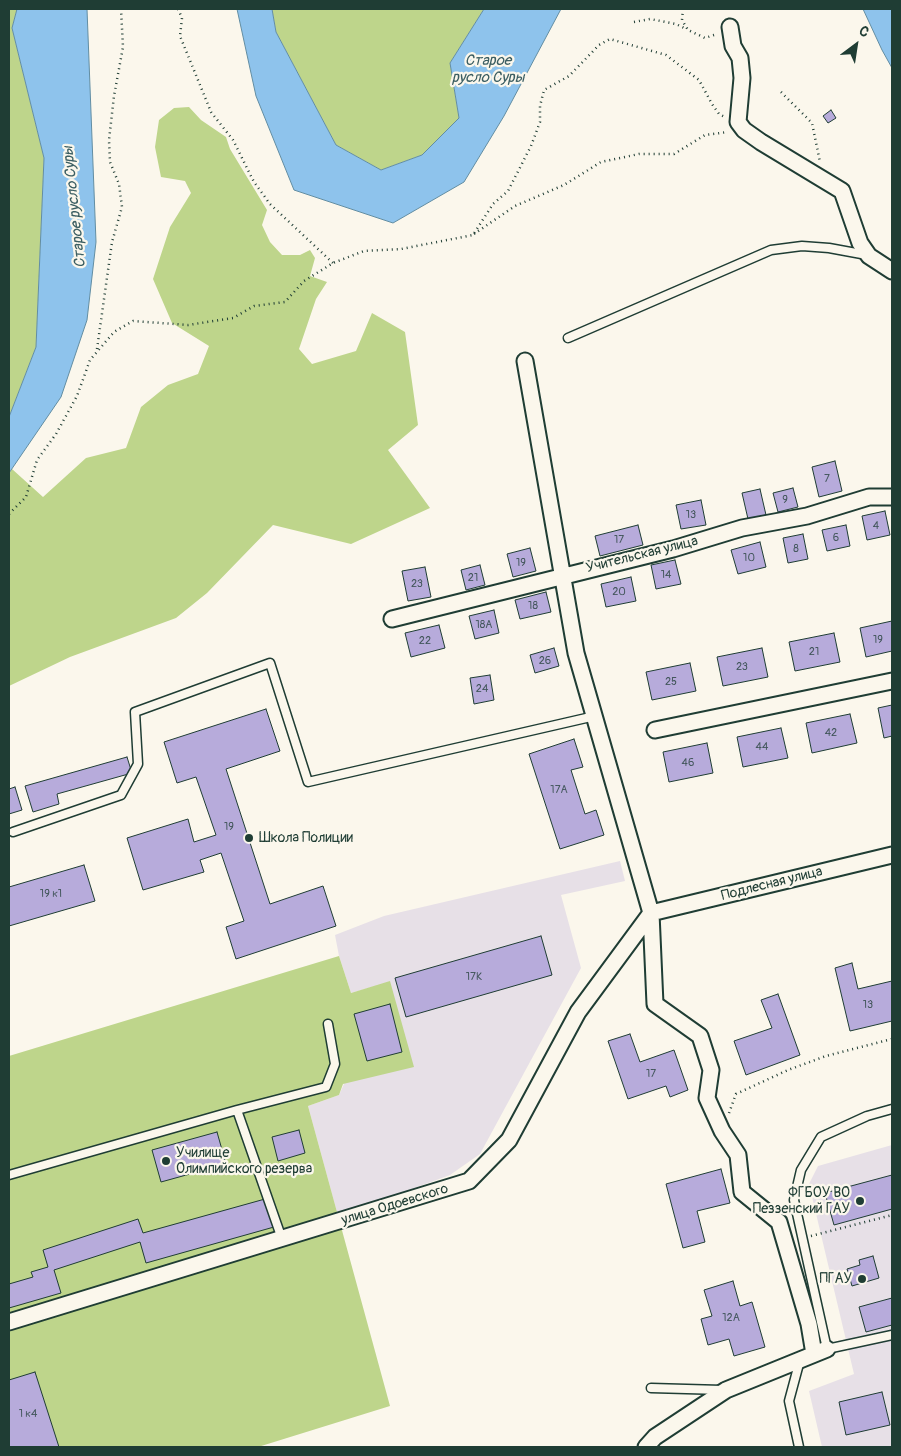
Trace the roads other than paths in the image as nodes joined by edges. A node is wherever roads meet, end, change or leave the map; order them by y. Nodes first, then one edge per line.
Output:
1 (730, 27) dead end
2 (869, 256) junction
3 (892, 271) edge
4 (568, 338) dead end
5 (525, 361) dead end
6 (892, 497) edge
7 (563, 575) junction
8 (392, 619) dead end
9 (892, 681) edge
10 (595, 716) junction
11 (654, 730) dead end
12 (13, 832) dead end
13 (892, 854) edge
14 (651, 913) junction
15 (328, 1024) dead end
16 (892, 1109) edge
17 (237, 1110) junction
18 (9, 1175) edge
19 (282, 1239) junction
20 (9, 1322) edge
21 (892, 1335) edge
22 (820, 1352) junction
23 (800, 1360) junction
24 (651, 1388) dead end
25 (726, 1390) junction
26 (646, 1447) edge
27 (799, 1447) edge

1 - 2 street
2 - 3 street
2 - 4 lane
5 - 7 street
6 - 7 street, Учительская улица
7 - 8 street, Учительская улица
7 - 10 street
9 - 11 street
10 - 12 lane
10 - 14 street
13 - 14 street, Подлесная улица
14 - 19 street, улица Одоевского
14 - 22 street
15 - 17 lane
16 - 22 lane
17 - 18 lane
17 - 19 lane
19 - 20 street, улица Одоевского
21 - 22 lane
22 - 23 street
23 - 25 street
23 - 27 lane
24 - 25 lane
25 - 26 street

